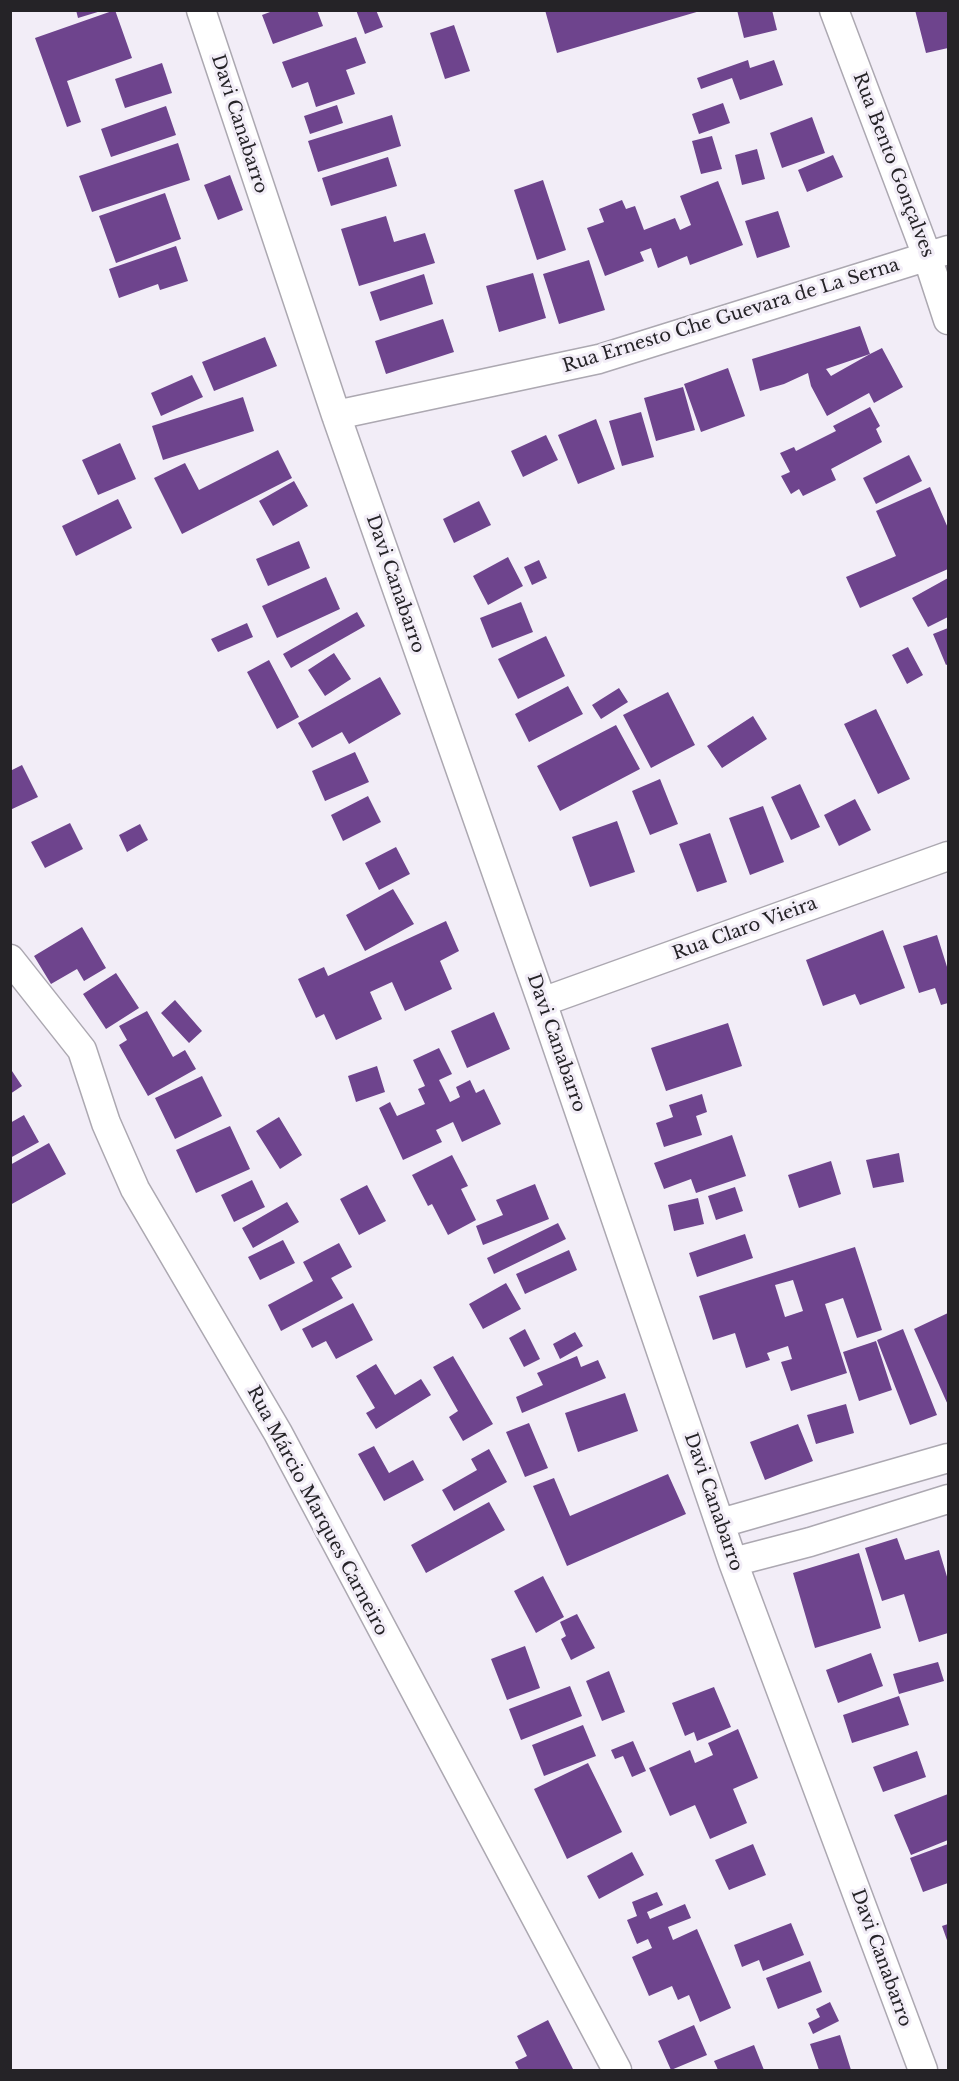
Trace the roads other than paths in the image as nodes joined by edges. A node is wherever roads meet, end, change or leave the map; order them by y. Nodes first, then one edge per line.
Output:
1 (201, 10) edge
2 (834, 10) edge
3 (938, 253) edge
4 (948, 320) edge
5 (336, 415) junction
6 (948, 856) edge
7 (10, 959) edge
8 (542, 1002) junction
9 (948, 1458) edge
10 (948, 1498) edge
11 (721, 1523) junction
12 (733, 1562) junction
13 (617, 2070) edge
14 (923, 2070) edge

1 - 5 street, Davi Canabarro
2 - 3 street, Rua Bento Gonçalves
3 - 4 street, Rua Bento Gonçalves
3 - 5 street, Rua Ernesto Che Guevara de La Serna
5 - 8 street, Davi Canabarro
6 - 8 street, Rua Claro Vieira
7 - 13 street, Rua Márcio Marques Carneiro
8 - 11 street, Davi Canabarro
9 - 11 street
10 - 12 street
11 - 12 street, Davi Canabarro
12 - 14 street, Davi Canabarro

